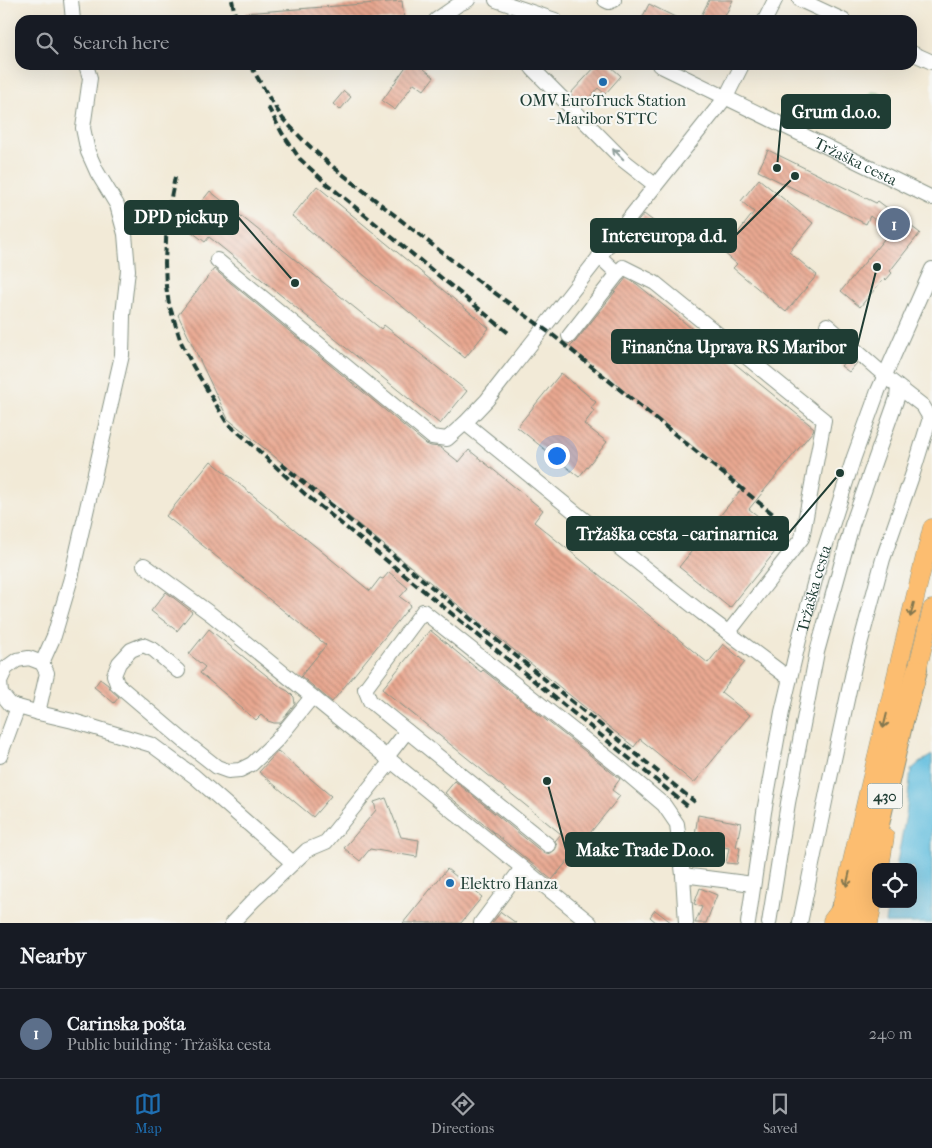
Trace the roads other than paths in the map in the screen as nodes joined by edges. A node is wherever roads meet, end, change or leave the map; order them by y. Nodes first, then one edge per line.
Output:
1 (71, 0) edge
2 (468, 0) edge
3 (496, 0) edge
4 (605, 0) edge
5 (614, 0) edge
6 (774, 0) edge
7 (800, 0) edge
8 (520, 14) edge
9 (72, 15) edge
10 (443, 15) edge
11 (767, 15) edge
12 (832, 15) edge
13 (917, 55) edge
14 (932, 62) edge
15 (88, 70) edge
16 (534, 70) edge
17 (669, 70) edge
18 (740, 70) edge
19 (726, 97) junction
20 (656, 185) junction
21 (932, 198) edge
22 (599, 256) junction
23 (217, 260) dead end
24 (932, 269) edge
25 (618, 274) junction
26 (827, 325) dead end
27 (569, 336) dead end
28 (884, 375) junction
29 (898, 387) junction
30 (466, 423) junction
31 (932, 528) edge
32 (144, 565) dead end
33 (932, 609) edge
34 (728, 633) junction
35 (42, 663) junction
36 (918, 670) junction
37 (178, 671) dead end
38 (790, 679) junction
39 (312, 697) junction
40 (18, 707) junction
41 (38, 713) junction
42 (407, 731) junction
43 (0, 756) edge
44 (389, 760) junction
45 (764, 812) junction
46 (786, 816) junction
47 (548, 845) dead end
48 (293, 863) junction
49 (881, 863) edge
50 (522, 868) junction
51 (683, 875) junction
52 (754, 884) junction
53 (872, 908) edge
54 (837, 918) edge
55 (232, 923) edge
56 (481, 923) edge
57 (590, 923) edge
58 (686, 923) edge
59 (748, 923) edge
60 (769, 923) edge
61 (800, 923) edge
62 (856, 923) edge
63 (869, 923) edge

1 - 9 street
2 - 10 street
3 - 8 street
4 - 5 street
6 - 11 street
7 - 12 street
13 - 14 street
15 - 35 street
20 -> 16 street
17 - 19 street, Tržaška cesta
18 - 19 street
19 - 20 street
19 - 21 street, Tržaška cesta
20 - 22 street
22 - 25 street
22 - 30 street
23 - 30 street
24 - 28 street, Tržaška cesta
25 - 27 street
25 - 34 street
26 - 28 street
28 - 29 street
28 - 38 street, Tržaška cesta
29 - 46 street
29 - 61 street
30 - 34 street
31 -> 54 main road, 430
32 - 39 street
33 - 36 main road, 430
34 - 38 street
35 - 40 street
35 - 41 street
36 - 49 main road
36 - 62 highway, 430
37 - 39 street
38 - 45 street, Tržaška cesta
39 - 44 street
40 - 41 street
40 - 43 street
41 - 48 street
42 - 44 street
42 - 47 street
42 - 51 street
44 - 48 street
44 - 50 street
45 - 46 street
45 - 52 street, Tržaška cesta
46 - 60 street
48 - 55 street
50 - 56 street
50 - 57 street
51 - 52 street
51 - 58 street
52 - 59 street, Tržaška cesta
53 - 63 main road

